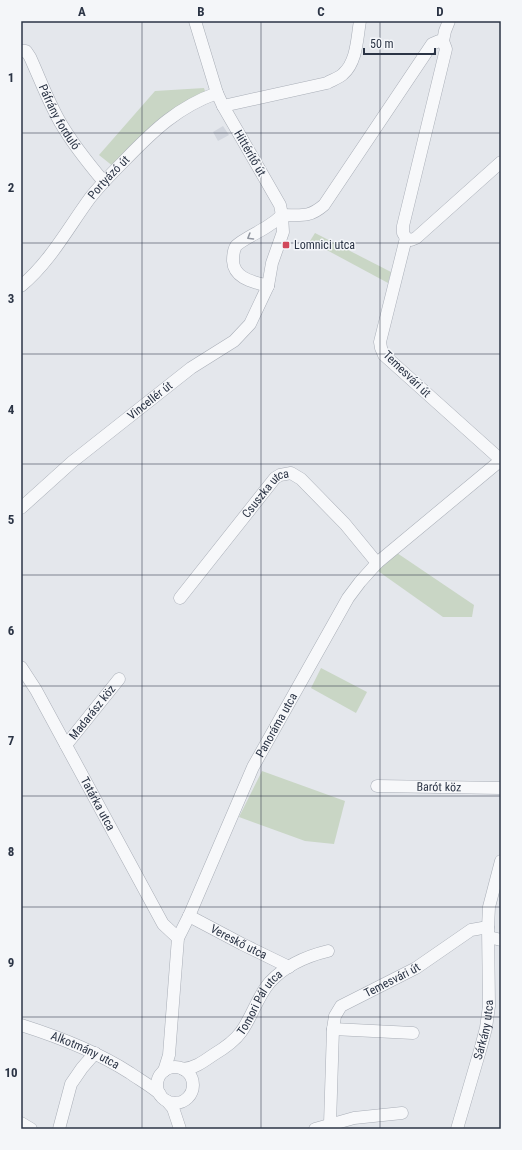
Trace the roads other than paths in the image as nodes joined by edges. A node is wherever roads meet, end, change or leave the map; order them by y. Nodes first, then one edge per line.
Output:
1 (195, 21) edge
2 (360, 21) edge
3 (449, 22) edge
4 (443, 41) junction
5 (21, 51) edge
6 (217, 93) junction
7 (223, 106) junction
8 (501, 163) edge
9 (104, 182) junction
10 (282, 215) junction
11 (406, 238) junction
12 (21, 286) edge
13 (268, 286) junction
14 (501, 460) edge
15 (21, 508) edge
16 (377, 563) junction
17 (180, 598) dead end
18 (21, 667) edge
19 (119, 679) dead end
20 (66, 745) junction
21 (377, 786) dead end
22 (501, 788) edge
23 (501, 862) edge
24 (189, 916) junction
25 (488, 932) junction
26 (178, 938) junction
27 (501, 940) edge
28 (328, 951) dead end
29 (289, 967) junction
30 (21, 1025) edge
31 (333, 1029) junction
32 (413, 1033) dead end
33 (95, 1053) junction
34 (169, 1055) junction
35 (197, 1066) junction
36 (180, 1068) junction
37 (161, 1074) junction
38 (192, 1081) junction
39 (146, 1083) junction
40 (163, 1098) junction
41 (182, 1102) junction
42 (402, 1113) dead end
43 (176, 1116) junction
44 (21, 1123) edge
45 (330, 1124) junction
46 (31, 1129) edge
47 (59, 1129) edge
48 (180, 1129) edge
49 (315, 1129) edge
50 (457, 1129) edge

1 - 6 street, Hittérítő út
2 - 7 street
3 - 4 street
4 - 10 street
4 - 11 street
5 - 9 street, Páfrány forduló
6 - 7 street, Hittérítő út
6 - 9 street, Portyázó út
7 - 10 street, Hittérítő út
8 - 11 street
9 - 12 street, Portyázó út
10 - 13 street, Hittérítő út
10 -> 13 street
11 - 14 street, Temesvári út
13 - 15 street, Vincellér út
14 - 16 street, Panoráma utca
16 - 17 street, Csuszka utca
16 - 24 street, Panoráma utca
18 - 20 street, Tatárka utca
19 - 20 street, Madarász köz
20 - 26 street, Tatárka utca
21 - 22 street, Barót köz
23 - 25 street
24 - 26 street, Panoráma utca
24 - 29 street, Vereskő utca
25 - 27 street
25 - 31 street, Temesvári út
25 - 50 street, Sárkány utca
26 - 34 street, Panoráma utca
28 - 29 street, Tomori Pál utca
29 - 35 street, Tomori Pál utca
30 - 33 street, Alkotmány utca
31 - 32 street
31 - 45 street, Temesvári út
33 - 39 street, Alkotmány utca
33 - 47 street
34 - 36 street
34 - 37 street, Panoráma utca
35 - 36 street, Tomori Pál utca
35 - 38 street
36 - 37 street
36 - 38 street
37 - 39 street
37 - 40 street
38 - 41 street
39 - 40 street, Alkotmány utca
40 - 41 street
40 - 43 street
41 - 43 street
42 - 45 street
43 - 48 street
44 - 46 street
45 - 49 street

